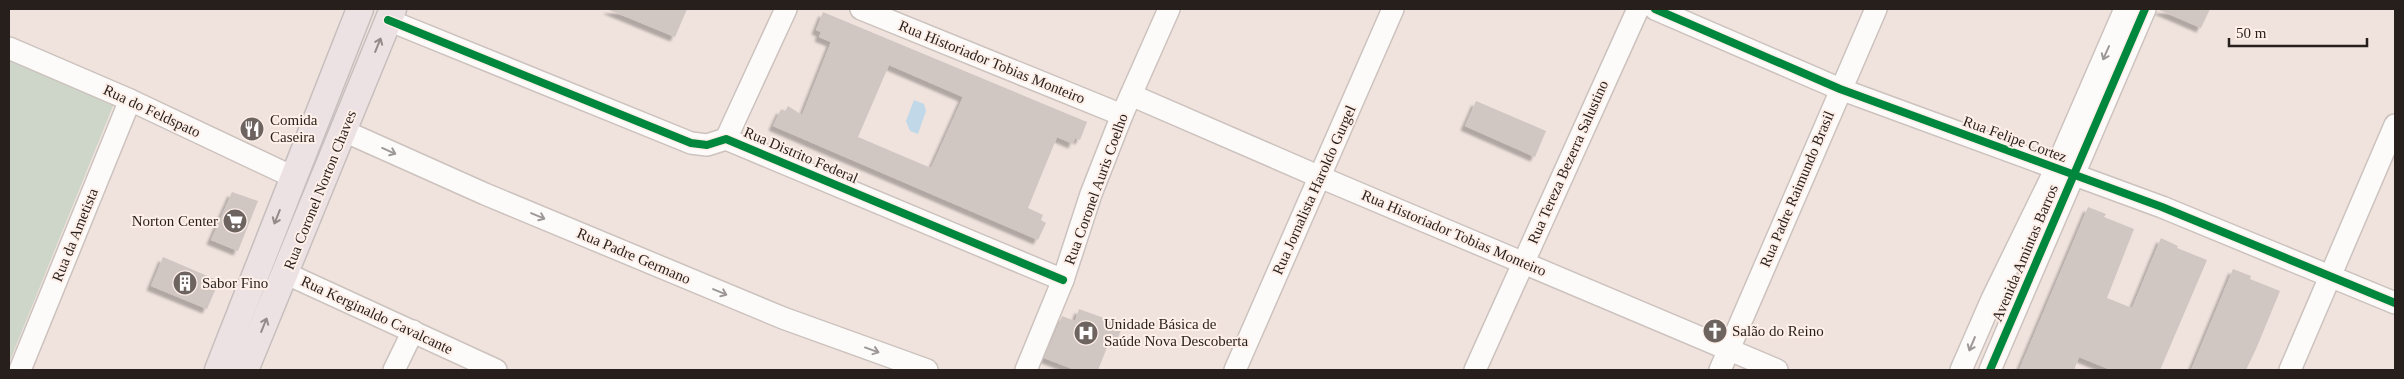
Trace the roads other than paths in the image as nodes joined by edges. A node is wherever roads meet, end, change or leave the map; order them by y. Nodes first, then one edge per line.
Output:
1 (360, 9) edge
2 (786, 9) edge
3 (861, 9) edge
4 (1169, 9) edge
5 (1393, 9) edge
6 (1638, 9) edge
7 (1655, 9) edge
8 (1876, 9) edge
9 (2125, 9) edge
10 (2145, 9) edge
11 (391, 15) edge
12 (9, 48) edge
13 (332, 82) junction
14 (1840, 89) junction
15 (359, 94) junction
16 (1131, 95) junction
17 (130, 100) junction
18 (1122, 114) junction
19 (2395, 125) edge
20 (344, 131) junction
21 (726, 139) junction
22 (2065, 172) junction
23 (293, 177) junction
24 (1320, 177) junction
25 (1523, 261) junction
26 (285, 273) junction
27 (2331, 277) junction
28 (1062, 280) junction
29 (2395, 303) edge
30 (413, 331) junction
31 (1724, 361) edge
32 (233, 368) edge
33 (20, 370) edge
34 (394, 370) edge
35 (496, 370) edge
36 (927, 370) edge
37 (1026, 370) edge
38 (1235, 370) edge
39 (1475, 370) edge
40 (1777, 370) edge
41 (1961, 370) edge
42 (1990, 370) edge
43 (2290, 370) edge

1 - 13 main road, Rua Coronel Norton Chaves
2 - 21 street
3 - 18 street, Rua Historiador Tobias Monteiro
4 - 16 street, Rua Coronel Auris Coelho
5 - 24 street, Rua Jornalista Haroldo Gurgel
6 - 25 street, Rua Tereza Bezerra Salustino
7 - 14 street, Rua Felipe Cortez
8 - 14 street, Rua Padre Raimundo Brasil
9 -> 22 street, Avenida Amintas Barros
10 - 22 street, Avenida Amintas Barros
15 -> 11 main road, Rua Coronel Norton Chaves
11 - 21 street, Rua Distrito Federal
12 - 17 street, Rua do Feldspato
13 - 15 main road
13 - 23 main road, Rua Coronel Norton Chaves
14 - 22 street, Rua Felipe Cortez
14 - 31 street, Rua Padre Raimundo Brasil
15 - 20 main road, Rua Coronel Norton Chaves
16 - 18 street, Rua Coronel Auris Coelho
16 - 24 street, Rua Historiador Tobias Monteiro
17 - 23 street, Rua do Feldspato
17 - 33 street, Rua da Ametista
18 - 28 street, Rua Coronel Auris Coelho
19 - 27 street
20 - 26 main road, Rua Coronel Norton Chaves
20 -> 36 street, Rua Padre Germano
21 - 28 street, Rua Distrito Federal
22 - 27 street, Rua Felipe Cortez
22 -> 41 street, Avenida Amintas Barros
22 - 42 street, Avenida Amintas Barros
23 -> 32 main road, Rua Coronel Norton Chaves
24 - 25 street, Rua Historiador Tobias Monteiro
24 - 38 street, Rua Jornalista Haroldo Gurgel
25 - 31 street, Rua Historiador Tobias Monteiro
25 - 39 street, Rua Tereza Bezerra Salustino
26 - 30 street, Rua Kerginaldo Cavalcante
32 -> 26 main road, Rua Coronel Norton Chaves
27 - 29 street, Rua Felipe Cortez
27 - 43 street
28 - 37 street, Rua Coronel Auris Coelho
30 - 34 street
30 - 35 street, Rua Kerginaldo Cavalcante
31 - 40 street, Rua Historiador Tobias Monteiro

